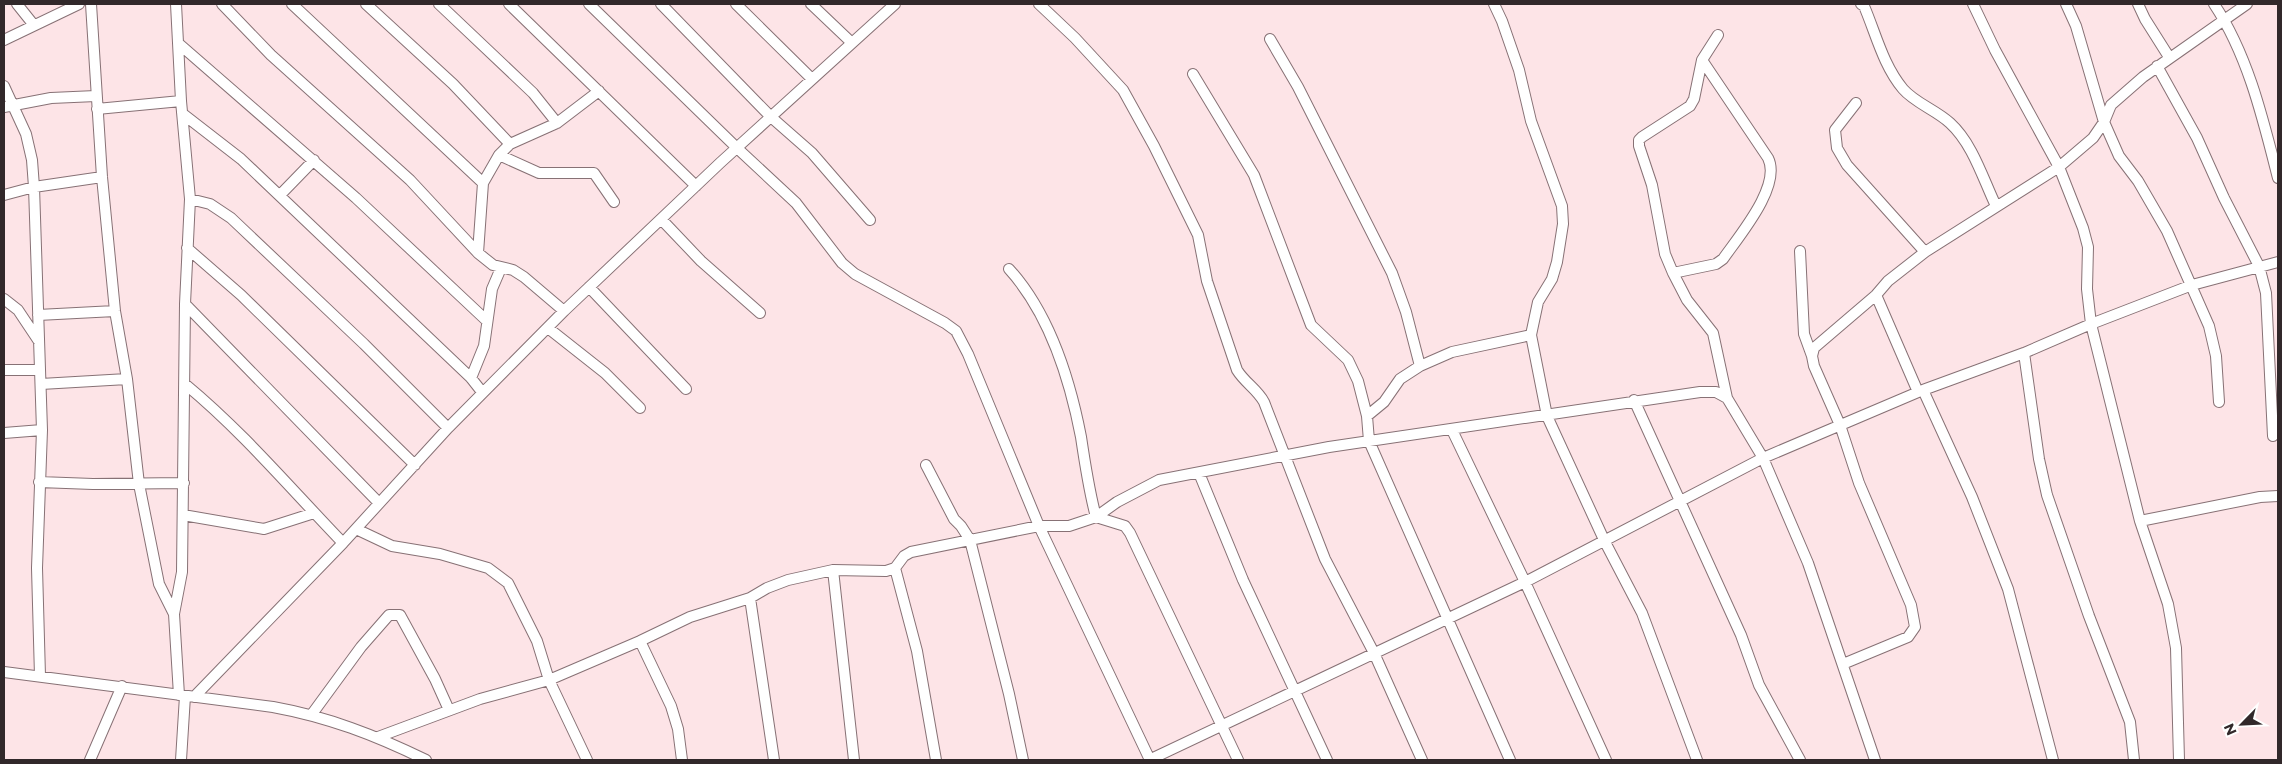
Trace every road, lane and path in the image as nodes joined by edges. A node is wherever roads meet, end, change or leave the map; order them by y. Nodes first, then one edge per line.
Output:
1 (17, 4) edge
2 (79, 4) edge
3 (91, 4) edge
4 (176, 4) edge
5 (222, 4) edge
6 (292, 4) edge
7 (366, 4) edge
8 (439, 4) edge
9 (509, 4) edge
10 (589, 4) edge
11 (661, 4) edge
12 (736, 4) edge
13 (811, 4) edge
14 (1039, 4) edge
15 (1494, 4) edge
16 (1861, 4) edge
17 (1973, 4) edge
18 (2066, 4) edge
19 (2138, 4) edge
20 (2214, 4) edge
21 (2247, 4) edge
22 (890, 5) edge
23 (2225, 20) junction
24 (34, 24) junction
25 (1718, 35) dead end
26 (4, 40) edge
27 (1270, 40) dead end
28 (178, 42) junction
29 (852, 43) junction
30 (2169, 57) junction
31 (1702, 60) junction
32 (2157, 66) junction
33 (1193, 74) dead end
34 (812, 80) junction
35 (4, 86) edge
36 (599, 91) junction
37 (96, 96) junction
38 (181, 100) junction
39 (1856, 103) dead end
40 (8, 106) edge
41 (97, 109) junction
42 (183, 114) junction
43 (771, 117) junction
44 (2104, 122) junction
45 (557, 123) junction
46 (510, 144) junction
47 (737, 148) junction
48 (499, 155) junction
49 (314, 160) junction
50 (2059, 167) junction
51 (102, 177) junction
52 (2278, 178) edge
53 (483, 183) junction
54 (696, 186) junction
55 (34, 187) junction
56 (4, 195) edge
57 (280, 195) junction
58 (190, 199) junction
59 (614, 202) dead end
60 (1996, 206) junction
61 (661, 220) junction
62 (870, 220) dead end
63 (186, 248) junction
64 (1800, 251) dead end
65 (1925, 252) junction
66 (478, 253) junction
67 (2278, 262) edge
68 (2259, 266) junction
69 (501, 268) junction
70 (1009, 269) dead end
71 (1673, 273) junction
72 (2192, 284) junction
73 (590, 287) junction
74 (1876, 294) junction
75 (4, 299) edge
76 (184, 304) junction
77 (115, 311) junction
78 (564, 311) junction
79 (760, 313) dead end
80 (38, 315) junction
81 (487, 321) junction
82 (2092, 324) junction
83 (548, 328) junction
84 (1531, 335) junction
85 (40, 343) junction
86 (2024, 353) junction
87 (1812, 356) junction
88 (1420, 366) junction
89 (4, 370) edge
90 (40, 370) junction
91 (127, 378) junction
92 (471, 378) junction
93 (40, 384) junction
94 (185, 384) junction
95 (686, 389) dead end
96 (1920, 391) junction
97 (482, 392) junction
98 (1727, 398) junction
99 (1634, 400) junction
100 (2220, 402) dead end
101 (640, 408) dead end
102 (1367, 416) junction
103 (1547, 416) junction
104 (1840, 425) junction
105 (448, 428) junction
106 (42, 430) junction
107 (1452, 430) junction
108 (4, 433) edge
109 (2273, 436) dead end
110 (1369, 441) junction
111 (1284, 456) junction
112 (1763, 458) junction
113 (415, 465) junction
114 (926, 465) dead end
115 (1199, 472) junction
116 (39, 482) junction
117 (184, 483) junction
118 (139, 484) junction
119 (2278, 496) edge
120 (1680, 500) junction
121 (379, 503) junction
122 (314, 513) junction
123 (183, 515) junction
124 (1096, 517) junction
125 (2140, 522) junction
126 (1039, 526) junction
127 (356, 529) junction
128 (970, 540) junction
129 (1605, 542) junction
130 (343, 543) junction
131 (895, 568) junction
132 (833, 570) junction
133 (1525, 582) junction
134 (750, 598) junction
135 (174, 614) junction
136 (1448, 619) junction
137 (640, 641) junction
138 (1374, 653) junction
139 (1843, 664) junction
140 (4, 672) edge
141 (40, 676) junction
142 (549, 680) junction
143 (122, 686) junction
144 (1295, 692) junction
145 (186, 696) junction
146 (449, 710) junction
147 (312, 714) junction
148 (1222, 724) junction
149 (378, 737) junction
150 (181, 755) edge
151 (90, 760) edge
152 (171, 760) edge
153 (426, 760) edge
154 (587, 760) edge
155 (682, 760) edge
156 (774, 760) edge
157 (854, 760) edge
158 (936, 760) edge
159 (1023, 760) edge
160 (1149, 760) edge
161 (1238, 760) edge
162 (1327, 760) edge
163 (1422, 760) edge
164 (1510, 760) edge
165 (1606, 760) edge
166 (1697, 760) edge
167 (1800, 760) edge
168 (1875, 760) edge
169 (2053, 760) edge
170 (2134, 760) edge
171 (2179, 760) edge

1 - 24 street
2 - 24 street
3 - 37 street
4 - 28 street
5 - 66 street
6 - 53 street
7 - 46 street
8 - 45 street
9 - 36 street
10 - 47 street
11 - 43 street
12 - 34 street
13 - 29 street
14 - 111 street
15 - 84 street
16 - 60 street
17 - 50 street
18 - 44 street
19 - 30 street
20 - 23 street
21 - 23 street
22 - 29 street
23 - 30 street
23 - 52 street
24 - 26 street
25 - 31 street
27 - 88 street
28 - 38 street
28 - 49 street
29 - 34 street
30 - 32 street
31 - 71 street
31 - 71 street
32 - 44 street
32 - 68 street
33 - 102 street
34 - 43 street
35 - 40 street
36 - 45 street
36 - 54 street
37 - 40 street
37 - 41 street
38 - 41 street
38 - 42 street
39 - 65 street
40 - 55 street
41 - 51 street
42 - 57 street
42 - 58 street
43 - 47 street
43 - 62 street
44 - 50 street
44 - 72 street
45 - 46 street
46 - 48 street
47 - 54 street
47 - 126 street
48 - 53 street
48 - 59 street
49 - 57 street
49 - 81 street
50 - 60 street
50 - 82 street
51 - 55 street
51 - 77 street
53 - 66 street
54 - 61 street
55 - 56 street
55 - 80 street
57 - 92 street
58 - 63 street
58 - 105 street
60 - 65 street
61 - 73 street
61 - 79 street
63 - 76 street
63 - 113 street
64 - 87 street
65 - 74 street
66 - 69 street
67 - 68 street
68 - 72 street
68 - 109 street
69 - 78 street
69 - 81 street
70 - 124 street
71 - 98 street
72 - 82 street
72 - 100 street
73 - 78 street
73 - 95 street
74 - 87 street
74 - 96 street
75 - 85 street
76 - 94 street
76 - 121 street
77 - 80 street
77 - 91 street
78 - 83 street
80 - 85 street
81 - 92 street
82 - 86 street
82 - 125 street
83 - 97 street
83 - 101 street
84 - 88 street
84 - 103 street
85 - 90 street
86 - 96 street
86 - 170 street
87 - 104 street
88 - 102 street
89 - 90 street
90 - 93 street
91 - 93 street
91 - 118 street
92 - 97 street
93 - 106 street
94 - 117 street
94 - 122 street
96 - 104 street
96 - 169 street
97 - 105 street
98 - 99 street
98 - 112 street
99 - 103 street
99 - 120 street
102 - 110 street
103 - 107 street
103 - 129 street
104 - 112 street
104 - 139 street
105 - 113 street
106 - 108 street
106 - 116 street
107 - 110 street
107 - 133 street
110 - 111 street
110 - 136 street
111 - 115 street
111 - 138 street
112 - 120 street
112 - 139 street
113 - 121 street
114 - 128 street
115 - 124 street
115 - 144 street
116 - 118 street
116 - 141 street
117 - 118 street
117 - 123 street
118 - 135 street
119 - 125 street
120 - 129 street
120 - 167 street
121 - 127 street
122 - 123 street
122 - 130 street
123 - 135 street
124 - 126 street
124 - 148 street
125 - 171 street
126 - 128 street
126 - 160 street
127 - 130 street
127 - 142 street
128 - 131 street
128 - 159 street
129 - 133 street
129 - 166 street
130 - 145 street
131 - 132 street
131 - 158 street
132 - 134 street
132 - 157 street
133 - 136 street
133 - 165 street
134 - 137 street
134 - 156 street
135 - 145 street
136 - 138 street
136 - 164 street
137 - 142 street
137 - 155 street
138 - 144 street
138 - 163 street
139 - 168 street
140 - 141 street
141 - 143 street
142 - 146 street
142 - 154 street
143 - 145 street
143 - 151 street
144 - 148 street
144 - 162 street
145 - 147 street
145 - 150 street
146 - 147 street
146 - 149 street
147 - 149 street
148 - 160 street
148 - 161 street
149 - 153 street
150 - 152 street

